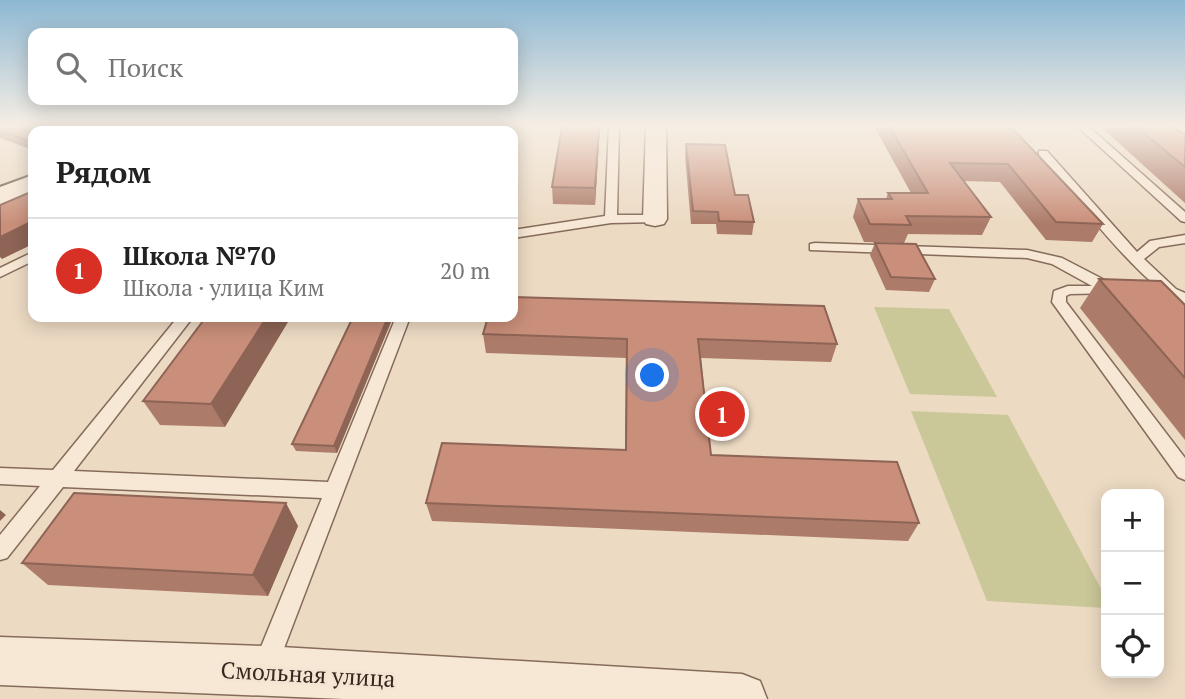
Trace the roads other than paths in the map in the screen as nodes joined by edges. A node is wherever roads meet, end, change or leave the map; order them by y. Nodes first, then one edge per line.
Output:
1 (613, 159) edge
2 (656, 159) edge
3 (1048, 159) edge
4 (1119, 159) edge
5 (1185, 218) edge
6 (611, 219) junction
7 (656, 219) joint
8 (518, 233) edge
9 (1185, 239) edge
10 (815, 247) dead end
11 (1137, 258) junction
12 (28, 259) edge
13 (0, 273) edge
14 (1110, 290) junction
15 (1178, 296) edge
16 (182, 322) edge
17 (401, 322) edge
18 (1185, 472) edge
19 (0, 476) edge
20 (56, 479) junction
21 (334, 490) junction
22 (0, 551) edge
23 (0, 661) edge
24 (264, 670) junction
25 (680, 697) edge
26 (742, 699) edge

1 - 6 lane
2 - 7 street
3 - 11 lane
4 - 5 lane
6 - 7 lane
6 - 8 lane
9 - 11 lane
10 - 14 lane
11 - 15 lane
12 - 13 lane
14 - 15 lane
14 - 18 lane
16 - 20 lane
17 - 21 lane
19 - 20 lane
20 - 21 lane
20 - 22 lane
21 - 24 lane
23 - 24 street, Смольная улица
24 - 25 street, Смольная улица
25 - 26 street, Смольная улица

